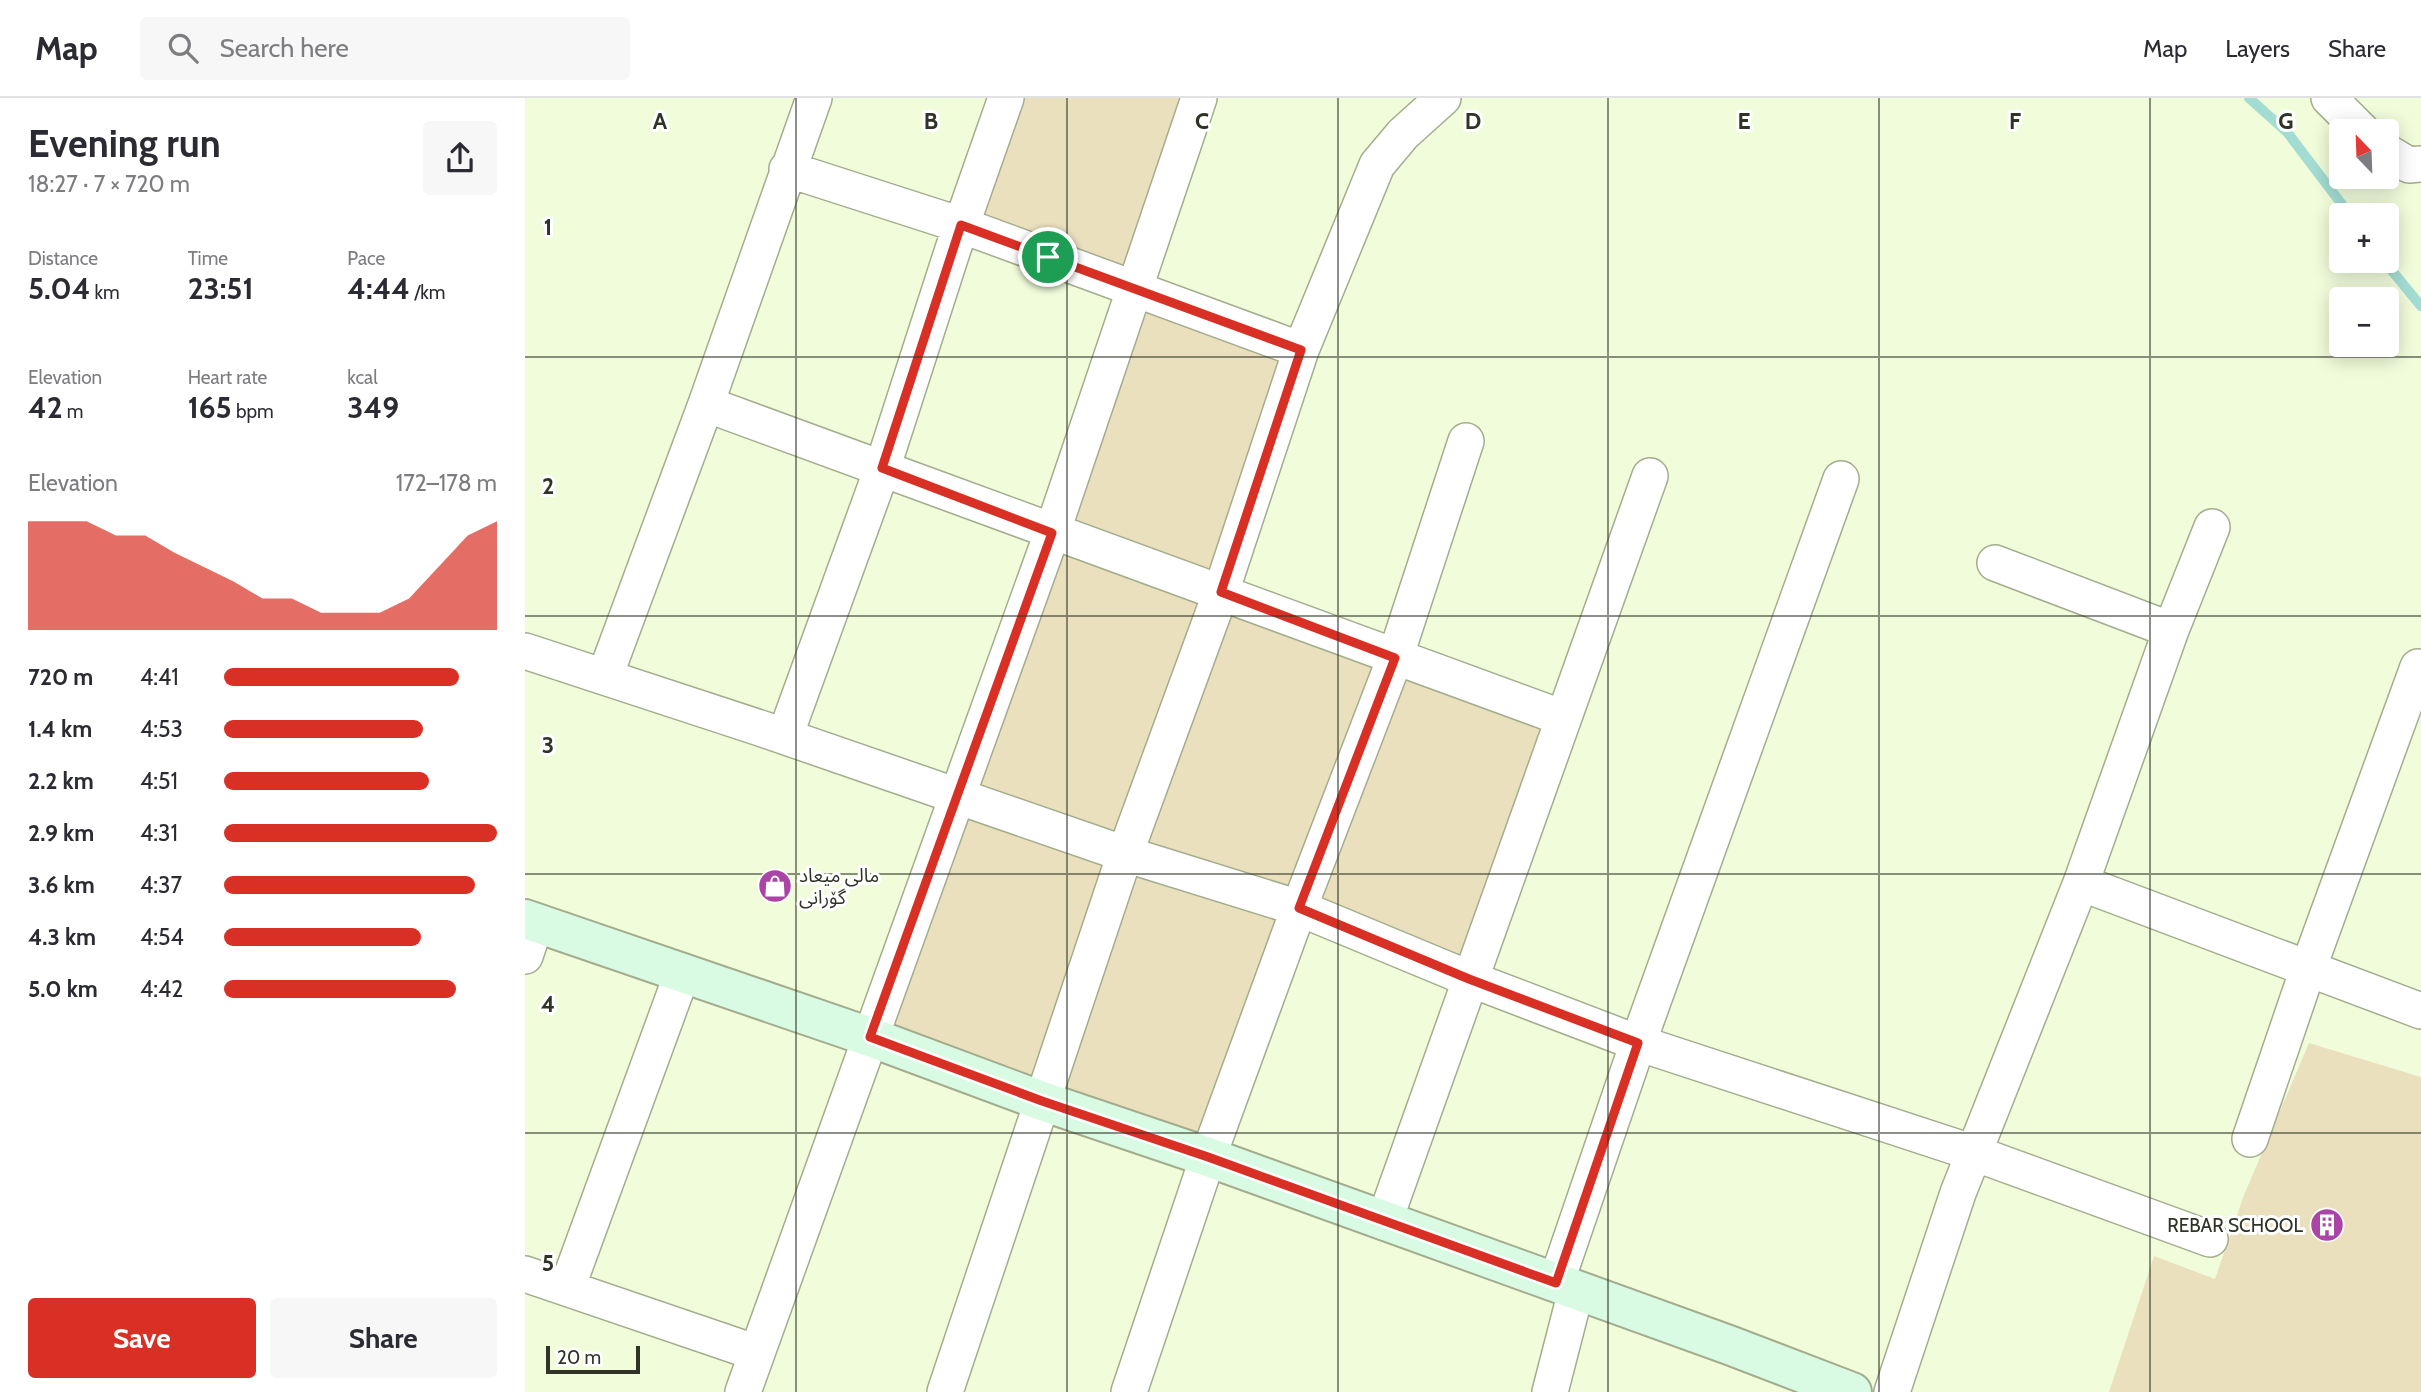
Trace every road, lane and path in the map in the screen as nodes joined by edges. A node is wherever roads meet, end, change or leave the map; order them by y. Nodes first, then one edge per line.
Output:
1 (814, 98) edge
2 (1006, 98) edge
3 (1199, 98) edge
4 (1443, 98) edge
5 (2329, 98) edge
6 (2350, 119) edge
7 (2399, 159) edge
8 (2421, 164) edge
9 (787, 169) junction
10 (961, 225) junction
11 (1134, 289) junction
12 (1301, 350) junction
13 (706, 404) junction
14 (1466, 441) dead end
15 (882, 468) junction
16 (1650, 476) dead end
17 (1841, 479) dead end
18 (2212, 527) dead end
19 (1052, 533) junction
20 (1995, 563) dead end
21 (1221, 592) junction
22 (2171, 630) junction
23 (525, 651) edge
24 (1395, 658) junction
25 (2419, 667) dead end
26 (605, 676) junction
27 (1563, 718) junction
28 (785, 736) junction
29 (958, 797) junction
30 (1125, 854) junction
31 (2081, 883) junction
32 (1299, 908) junction
33 (529, 933) edge
34 (2308, 969) junction
35 (682, 974) junction
36 (1469, 979) junction
37 (2421, 1011) edge
38 (870, 1037) junction
39 (1638, 1043) junction
40 (1042, 1101) junction
41 (2250, 1139) dead end
42 (1974, 1153) junction
43 (1208, 1157) junction
44 (1384, 1222) junction
45 (2210, 1238) dead end
46 (525, 1273) edge
47 (1566, 1287) junction
48 (566, 1288) junction
49 (757, 1353) junction
50 (743, 1392) edge
51 (945, 1392) edge
52 (1129, 1392) edge
53 (1551, 1392) edge
54 (1852, 1392) edge
55 (1892, 1392) edge

1 - 9 street
2 - 10 street
3 - 11 street
4 - 12 street
5 - 6 street
7 - 8 street
9 - 10 street
9 - 13 street
10 - 11 street
10 - 15 street
11 - 12 street
11 - 19 street
12 - 21 street
13 - 15 street
13 - 26 street
14 - 24 street
15 - 19 street
15 - 28 street
16 - 27 street
17 - 39 street
18 - 22 street
19 - 21 street
19 - 29 street
20 - 22 street
21 - 24 street
21 - 30 street
22 - 31 street
23 - 26 street
24 - 27 street
24 - 32 street
25 - 34 street
26 - 28 street
27 - 36 street
28 - 29 street
29 - 30 street
29 - 38 street
30 - 32 street
30 - 40 street
31 - 34 street
31 - 42 street
32 - 36 street
32 - 43 street
33 - 35 street
34 - 37 street
34 - 41 street
35 - 38 street
35 - 48 street
36 - 39 street
36 - 44 street
38 - 40 street
38 - 49 street
39 - 42 street
39 - 47 street
40 - 43 street
40 - 51 street
42 - 45 street
42 - 55 street
43 - 44 street
43 - 52 street
44 - 47 street
46 - 48 street
47 - 53 street
47 - 54 street
48 - 49 street
49 - 50 street

